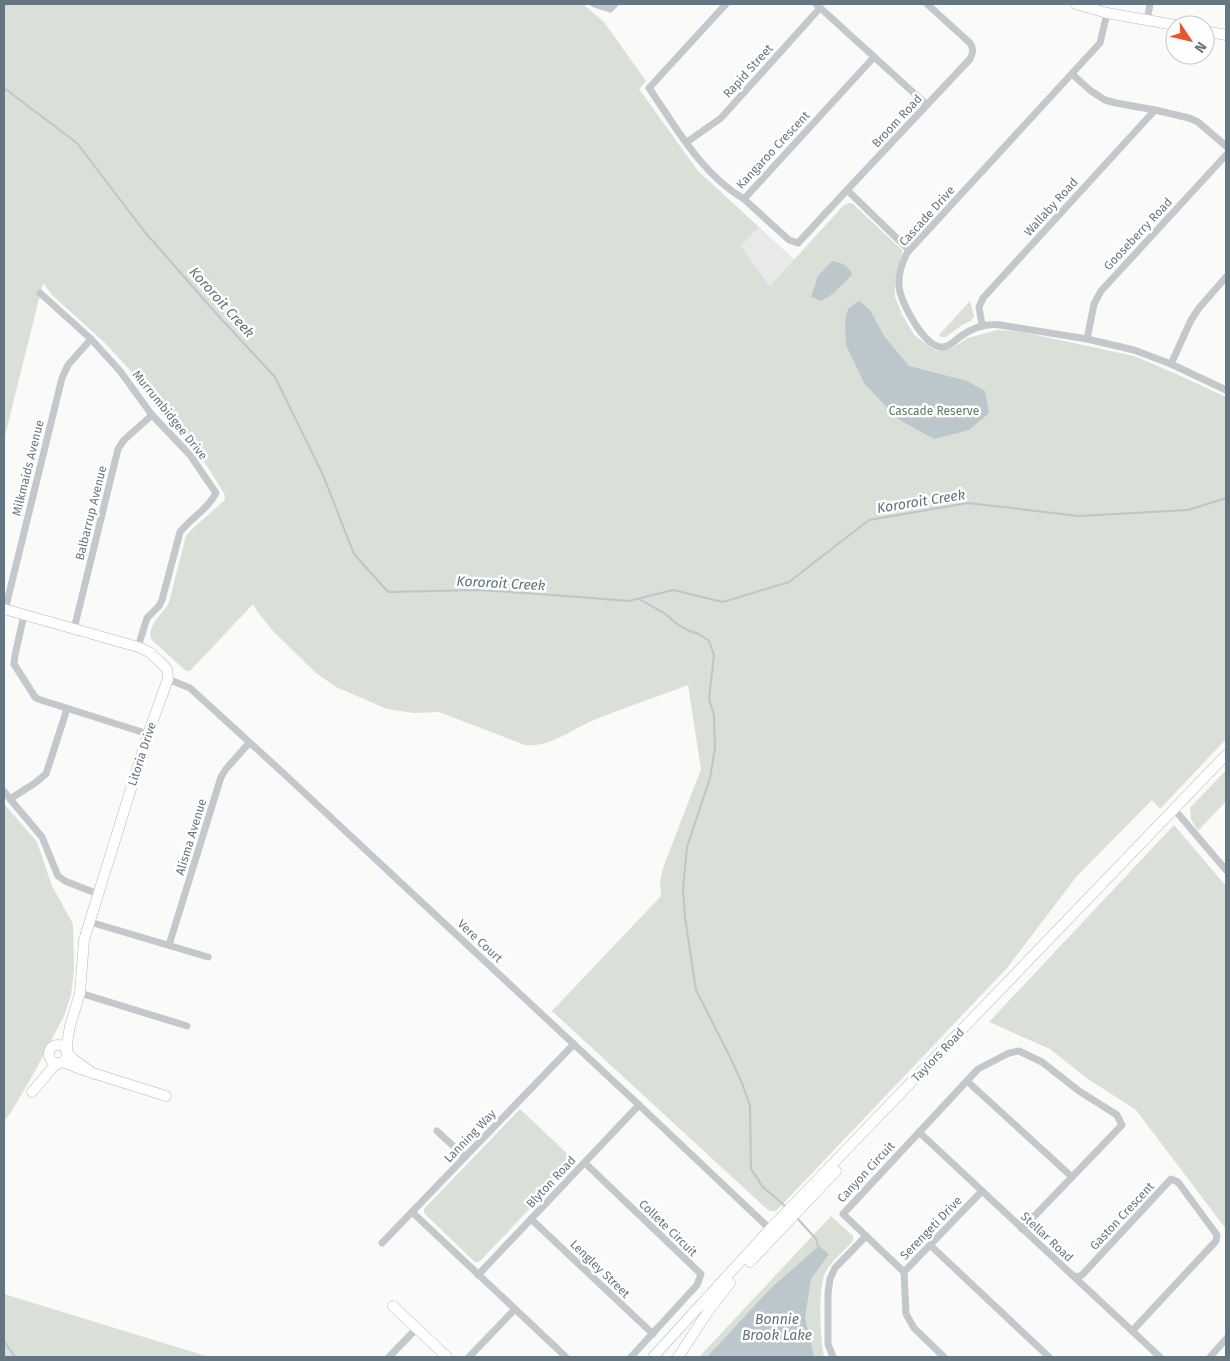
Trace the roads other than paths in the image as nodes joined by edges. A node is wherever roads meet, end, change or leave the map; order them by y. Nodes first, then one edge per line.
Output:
1 (594, 4) edge
2 (615, 4) edge
3 (726, 4) edge
4 (927, 4) edge
5 (1076, 4) edge
6 (1150, 4) edge
7 (818, 6) edge
8 (1107, 13) junction
9 (1147, 20) junction
10 (1165, 23) edge
11 (874, 56) junction
12 (1072, 74) junction
13 (927, 105) junction
14 (1155, 110) junction
15 (687, 142) junction
16 (1226, 146) edge
17 (1226, 155) edge
18 (847, 190) junction
19 (744, 199) junction
20 (909, 250) junction
21 (1226, 277) edge
22 (40, 293) dead end
23 (982, 325) junction
24 (91, 339) junction
25 (1087, 339) junction
26 (1171, 364) junction
27 (1226, 390) edge
28 (152, 415) junction
29 (4, 610) edge
30 (24, 615) junction
31 (74, 629) junction
32 (138, 647) junction
33 (168, 679) junction
34 (67, 709) junction
35 (148, 734) junction
36 (248, 743) junction
37 (1226, 756) edge
38 (4, 791) edge
39 (10, 799) junction
40 (1174, 809) junction
41 (1226, 870) edge
42 (98, 894) junction
43 (90, 922) junction
44 (169, 945) junction
45 (208, 957) dead end
46 (80, 993) junction
47 (74, 1010) junction
48 (187, 1026) dead end
49 (574, 1044) junction
50 (54, 1046) junction
51 (67, 1052) junction
52 (50, 1056) junction
53 (62, 1062) junction
54 (94, 1074) junction
55 (967, 1081) junction
56 (166, 1096) dead end
57 (639, 1105) junction
58 (438, 1131) dead end
59 (919, 1132) junction
60 (854, 1143) junction
61 (464, 1157) junction
62 (585, 1163) junction
63 (1072, 1177) junction
64 (982, 1191) junction
65 (412, 1212) junction
66 (532, 1219) junction
67 (770, 1229) junction
68 (1022, 1229) junction
69 (866, 1236) junction
70 (382, 1243) dead end
71 (930, 1245) junction
72 (904, 1272) junction
73 (1071, 1274) junction
74 (478, 1275) junction
75 (393, 1306) dead end
76 (515, 1309) junction
77 (417, 1328) junction
78 (1132, 1331) junction
79 (653, 1334) junction
80 (1226, 1339) edge
81 (941, 1356) edge
82 (389, 1357) edge
83 (447, 1357) edge
84 (469, 1357) edge
85 (566, 1357) edge
86 (631, 1357) edge
87 (653, 1357) edge
88 (678, 1357) edge
89 (833, 1357) edge
90 (1050, 1357) edge
91 (1160, 1357) edge
92 (1210, 1357) edge

1 - 2 street
3 - 15 street, Kangaroo Crescent
4 - 13 street, Broom Road
5 - 8 street
6 - 9 street
7 - 11 street
7 - 15 street, Rapid Street
8 - 9 street
8 - 12 street, Cascade Drive
9 - 10 street
11 - 13 street
11 - 19 street, Kangaroo Crescent
12 - 14 street
12 - 20 street, Cascade Drive
13 - 18 street, Broom Road
14 - 16 street
14 - 23 street, Wallaby Road
15 - 19 street, Kangaroo Crescent
17 - 25 street, Gooseberry Road
18 - 19 street, Broom Road
18 - 20 street
20 - 23 street, Cascade Drive
21 - 26 street
22 - 24 street, Murrumbidgee Drive
23 - 25 street, Cascade Drive
24 - 28 street, Murrumbidgee Drive
24 - 29 street, Milkmaids Avenue
25 - 26 street, Cascade Drive
26 - 27 street, Cascade Drive
28 - 31 street, Balbarrup Avenue
28 - 32 street, Murrumbidgee Drive
29 - 30 street
30 - 31 street
30 - 34 street
31 - 32 street
32 - 33 street
33 - 35 street, Litoria Drive
33 - 36 street, Vere Court
34 - 35 street
34 - 39 street
35 - 42 street, Litoria Drive
36 - 44 street, Alisma Avenue
36 - 49 street, Vere Court
37 - 40 street, Taylors Road
38 - 39 street
39 - 42 street
40 - 41 street
40 - 60 street, Taylors Road
42 - 43 street, Litoria Drive
43 - 44 street
43 - 46 street, Litoria Drive
44 - 45 street
46 - 47 street, Litoria Drive
46 - 48 street
47 - 50 street, Litoria Drive
47 - 51 street, Litoria Drive
49 - 57 street, Vere Court
49 - 61 street, Lanning Way
50 - 51 street
50 - 52 street, Litoria Drive
51 - 53 street, Litoria Drive
51 - 54 street
52 - 53 street
52 - 53 street, Litoria Drive
53 - 54 street
54 - 56 street
55 - 59 street, Canyon Circuit
55 - 63 street
55 - 63 street, Canyon Circuit
57 - 62 street, Blyton Road
57 - 67 street, Vere Court
58 - 61 street
59 - 64 street, Stellar Road
59 - 69 street, Canyon Circuit
60 - 67 street, Taylors Road
60 - 88 street
61 - 65 street, Lanning Way
62 - 66 street, Blyton Road
62 - 79 street, Collete Circuit
63 - 68 street
64 - 68 street, Stellar Road
64 - 71 street, Serengeti Drive
65 - 70 street, Lanning Way
65 - 74 street
66 - 74 street, Blyton Road
66 - 79 street, Lengley Street
67 - 87 street, Taylors Road
68 - 73 street, Stellar Road
69 - 72 street, Canyon Circuit
69 - 89 street
71 - 72 street, Serengeti Drive
71 - 90 street
72 - 81 street, Serengeti Drive
73 - 78 street, Stellar Road
73 - 78 street, Gaston Crescent
74 - 76 street
75 - 77 street
76 - 84 street
76 - 85 street
77 - 82 street
77 - 83 street
78 - 91 street, Stellar Road
79 - 86 street, Collete Circuit
80 - 92 street

